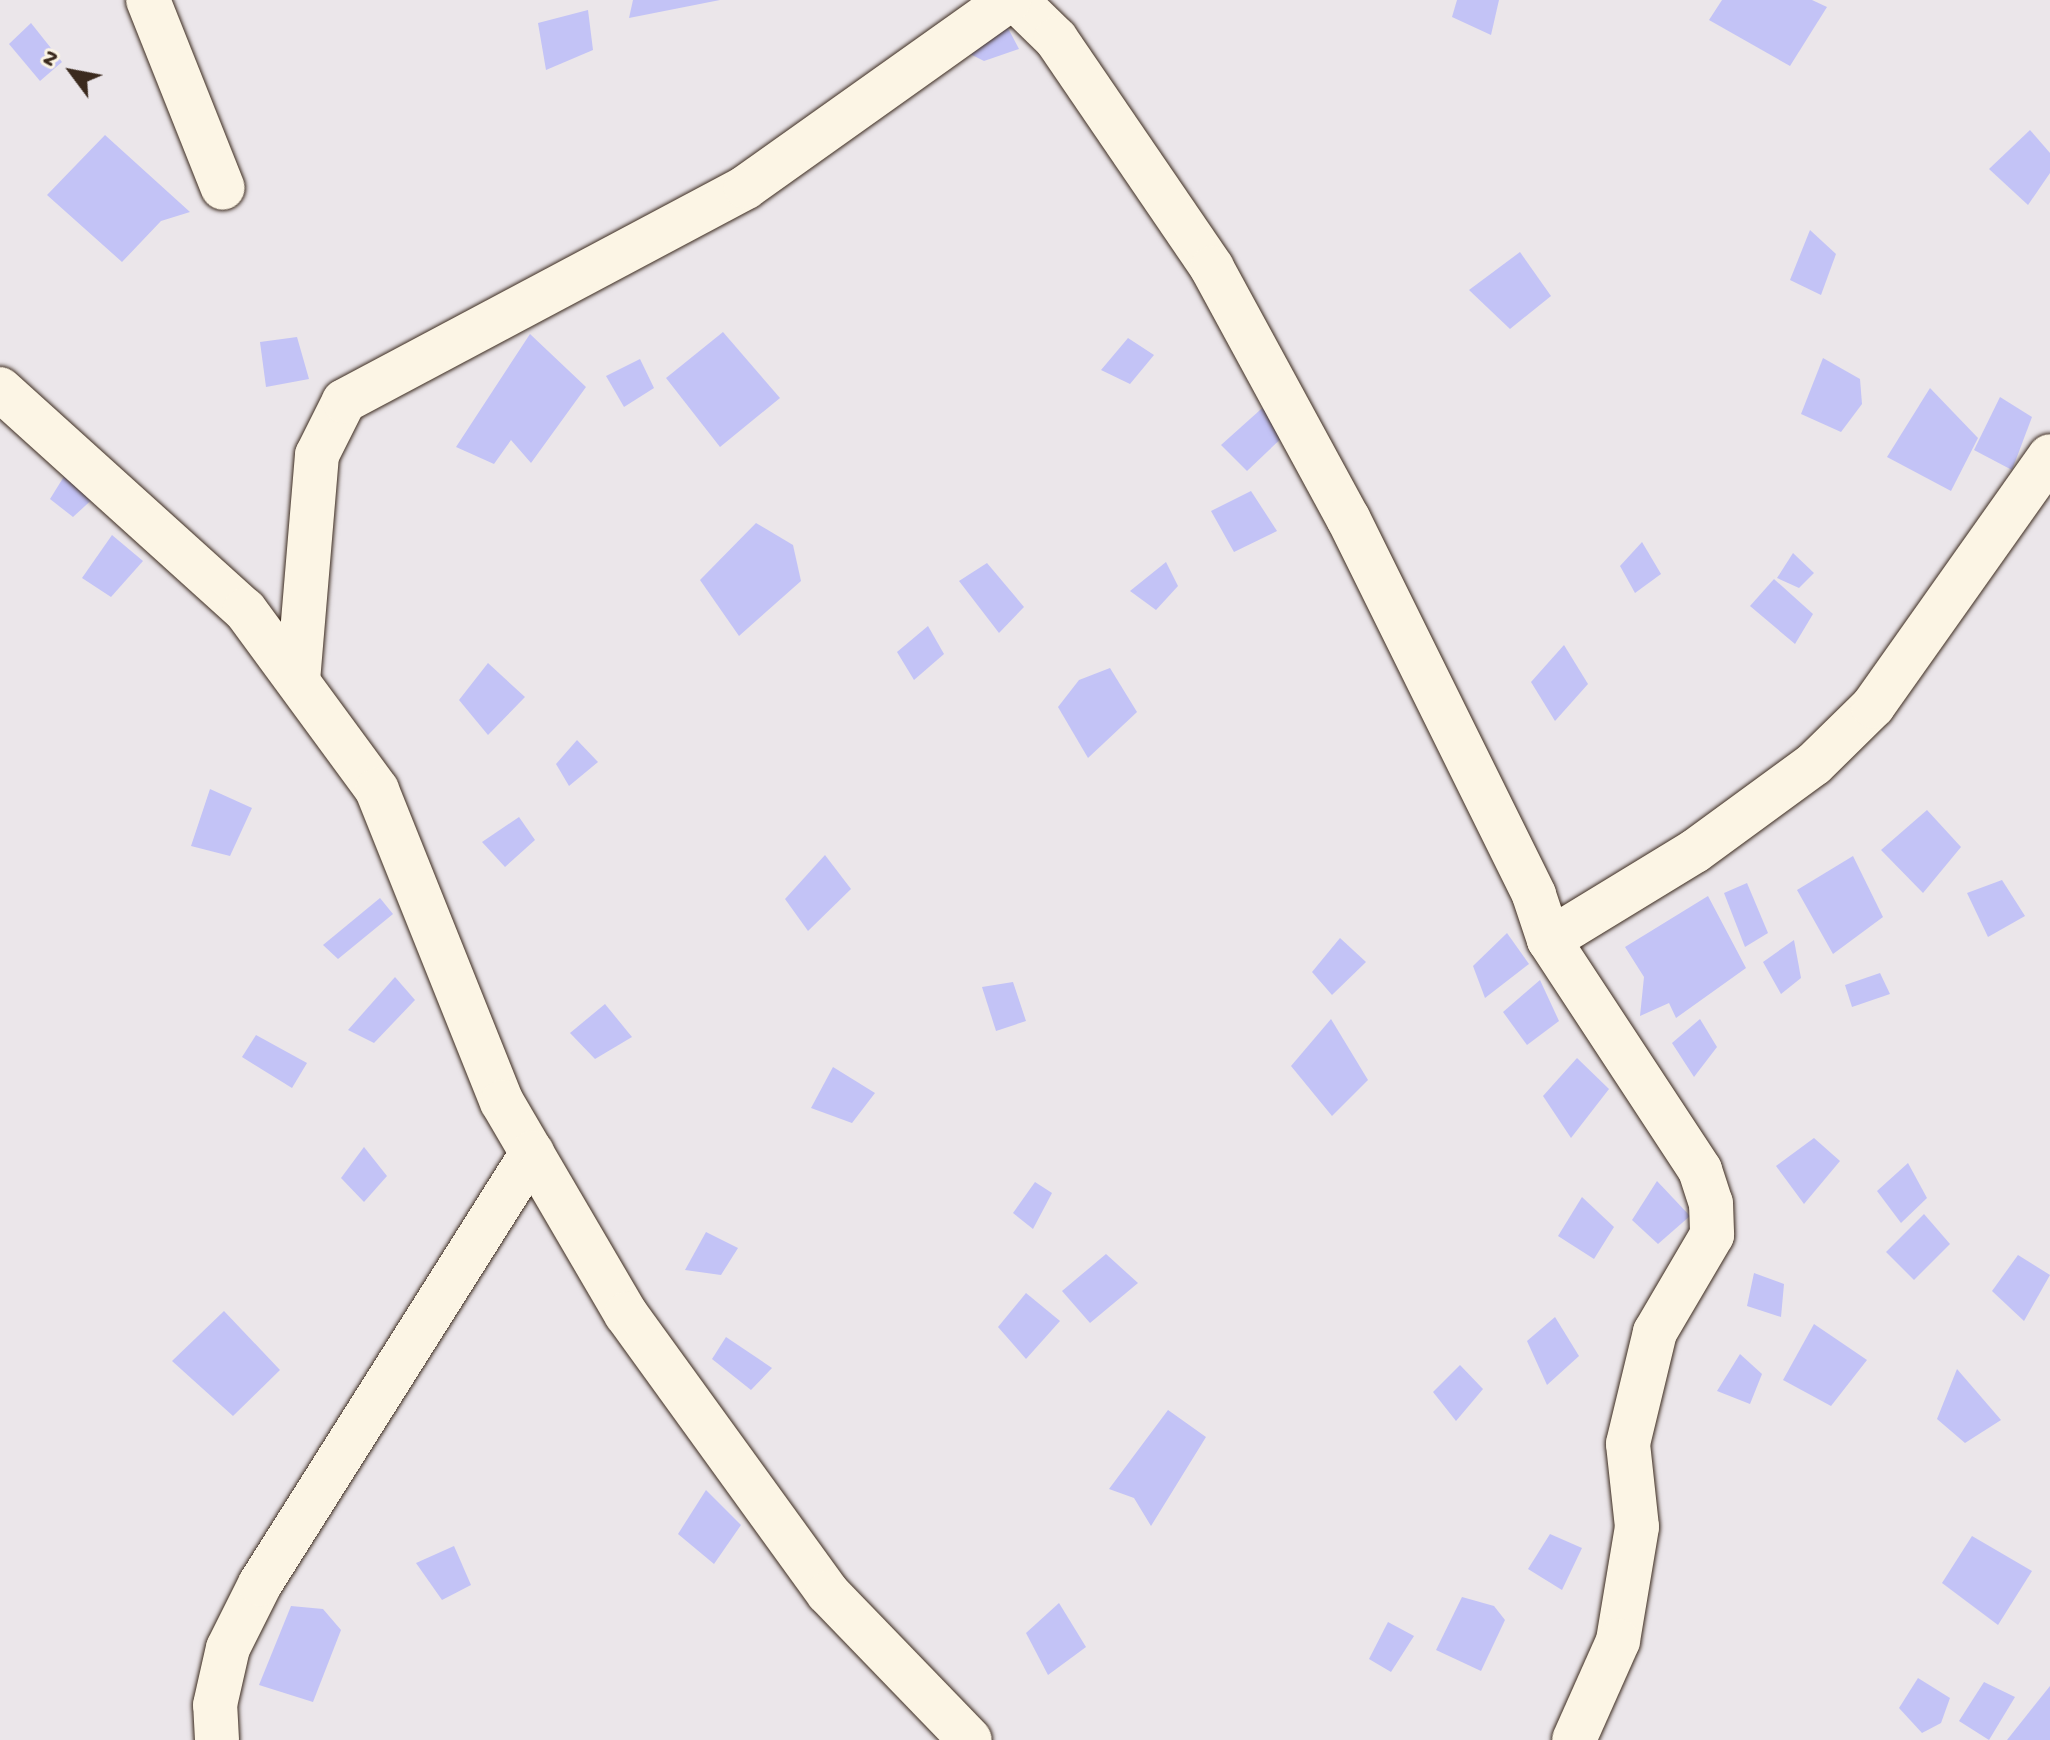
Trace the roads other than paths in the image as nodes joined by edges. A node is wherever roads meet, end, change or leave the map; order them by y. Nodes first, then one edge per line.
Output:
1 (148, 0) edge
2 (1009, 0) edge
3 (1016, 0) edge
4 (223, 188) dead end
5 (0, 389) edge
6 (2050, 456) edge
7 (298, 681) junction
8 (1549, 940) junction
9 (532, 1153) junction
10 (217, 1740) edge
11 (970, 1740) edge
12 (1574, 1740) edge

1 - 4 street
2 - 7 street
3 - 8 street
5 - 7 street
6 - 8 street
7 - 9 street
8 - 12 street
9 - 10 street
9 - 11 street

